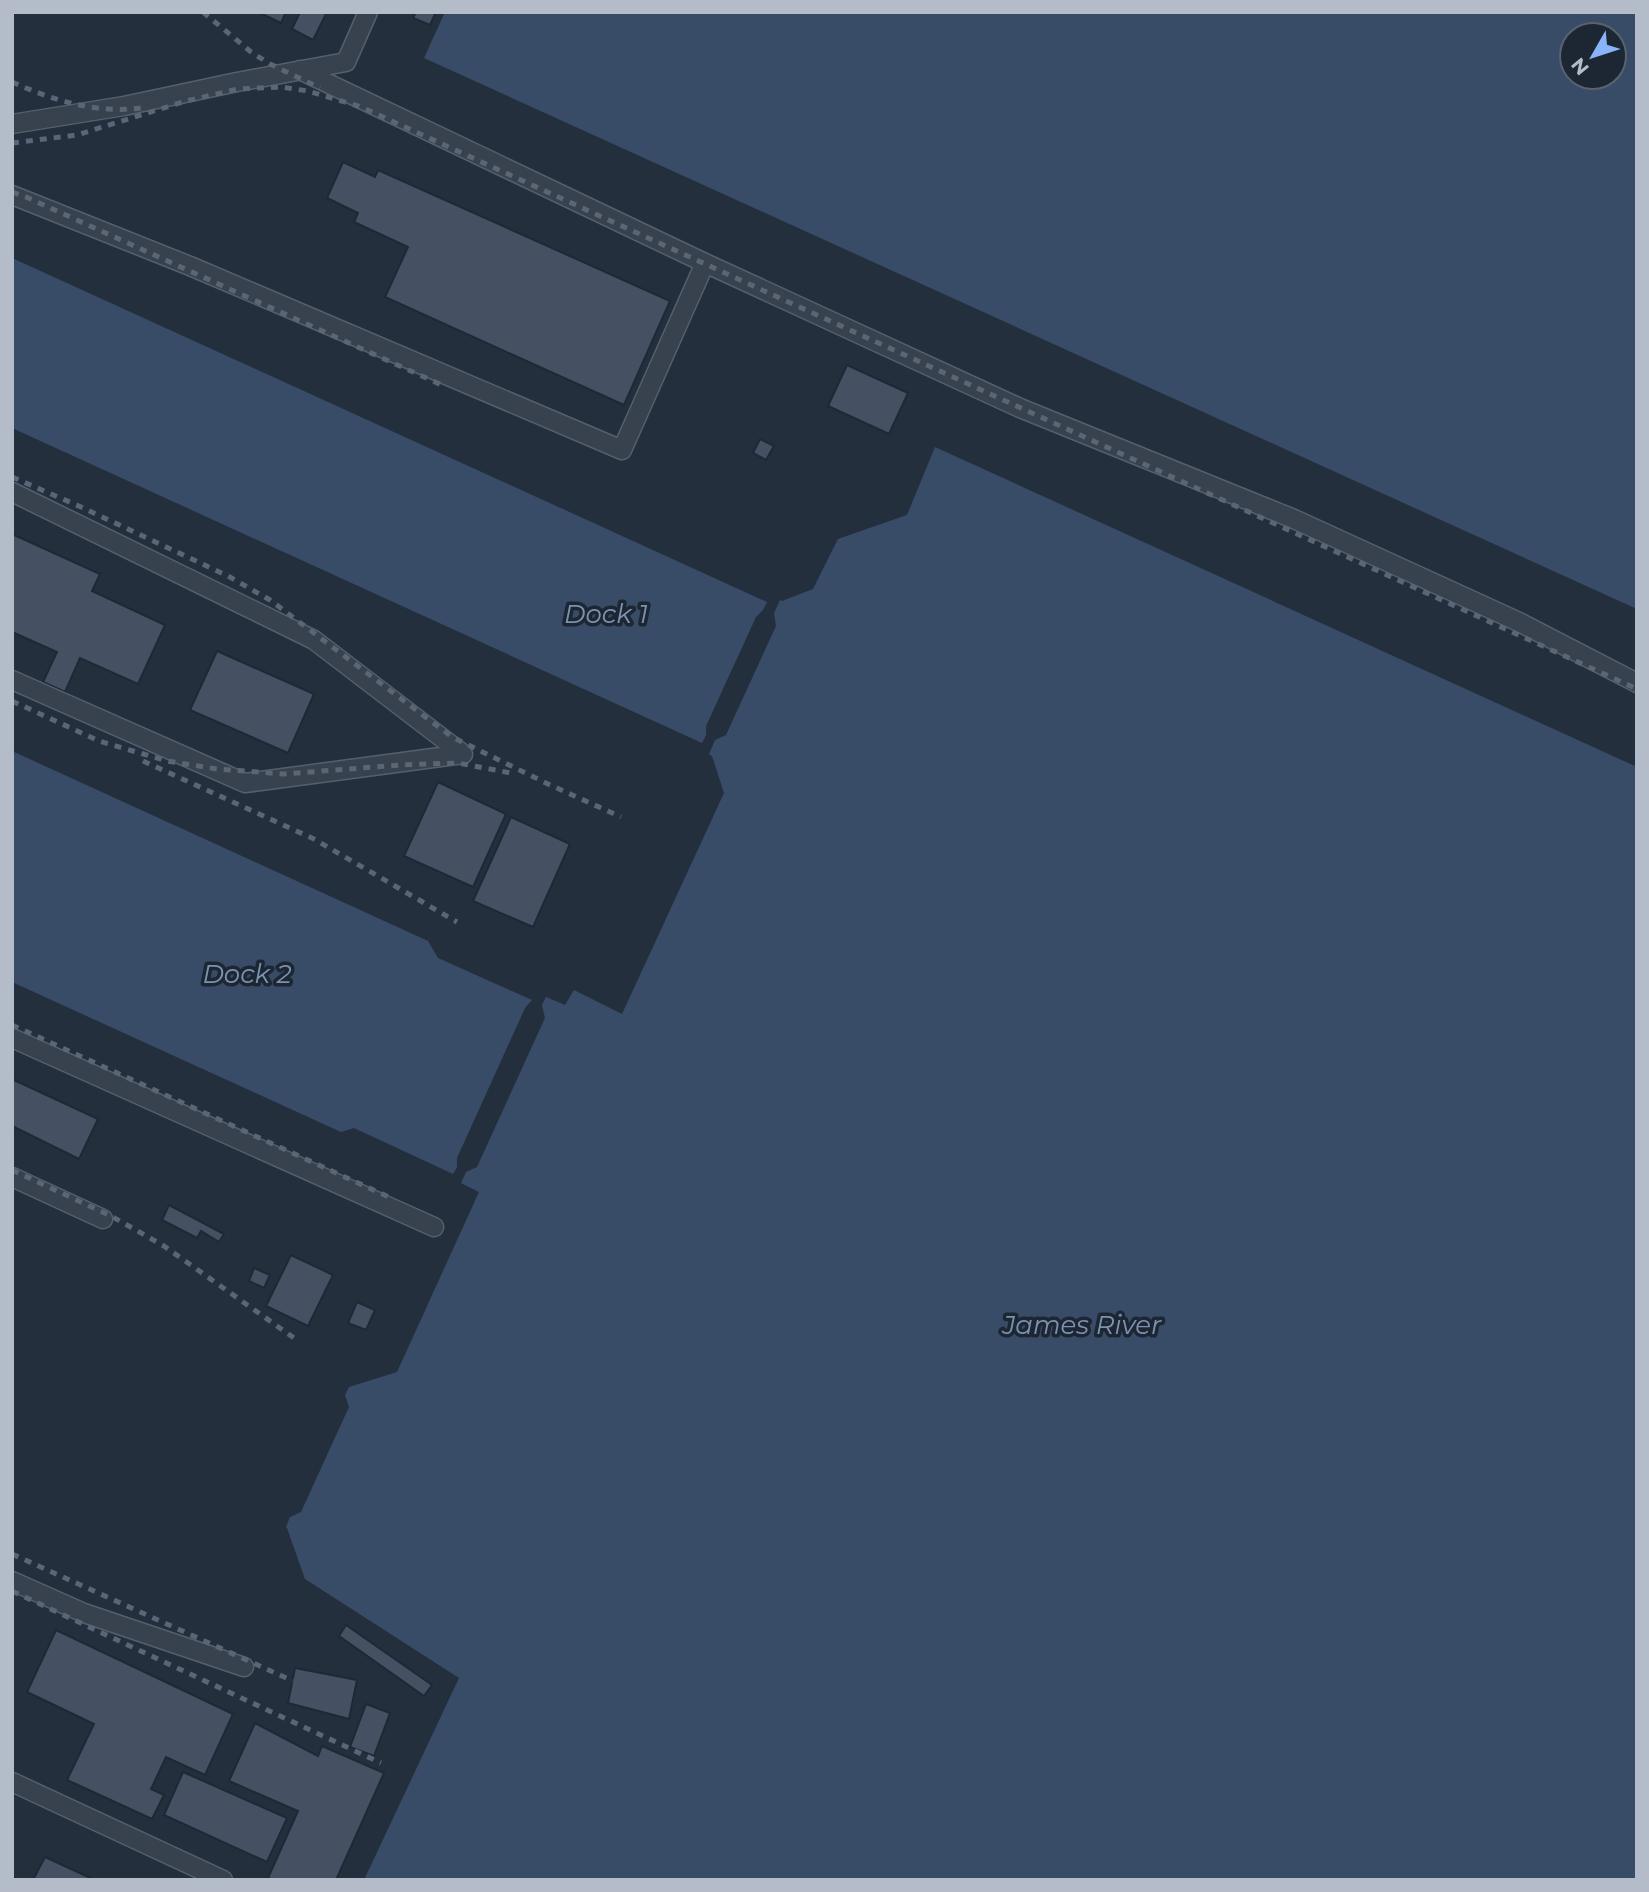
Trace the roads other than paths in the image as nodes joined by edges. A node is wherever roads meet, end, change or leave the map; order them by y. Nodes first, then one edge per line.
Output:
1 (368, 12) edge
2 (300, 70) junction
3 (12, 124) edge
4 (12, 195) edge
5 (705, 263) junction
6 (12, 492) edge
7 (12, 680) edge
8 (1637, 683) edge
9 (12, 1038) edge
10 (12, 1177) edge
11 (103, 1219) dead end
12 (434, 1227) dead end
13 (12, 1581) edge
14 (244, 1667) dead end
15 (12, 1782) edge
16 (223, 1880) edge

1 - 2 lane
2 - 3 lane
2 - 5 lane
4 - 5 lane
5 - 8 lane
6 - 7 lane
9 - 12 lane
10 - 11 lane
13 - 14 lane
15 - 16 lane

